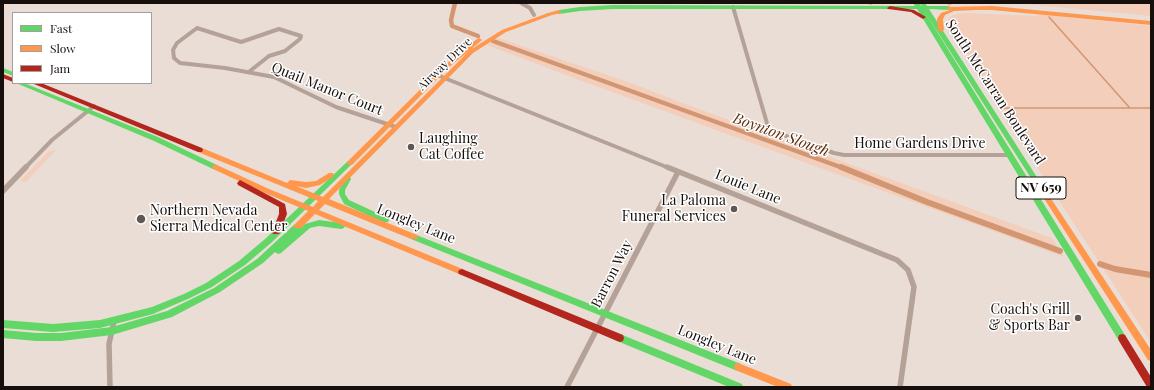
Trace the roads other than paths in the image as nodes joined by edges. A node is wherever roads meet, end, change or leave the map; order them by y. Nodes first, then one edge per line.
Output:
1 (522, 3) edge
2 (610, 3) edge
3 (622, 3) edge
4 (688, 3) edge
5 (870, 3) edge
6 (947, 3) edge
7 (950, 4) edge
8 (920, 5) edge
9 (644, 7) junction
10 (733, 7) junction
11 (890, 8) junction
12 (976, 8) junction
13 (534, 15) junction
14 (925, 18) junction
15 (1151, 19) edge
16 (1151, 23) edge
17 (504, 31) junction
18 (943, 34) junction
19 (250, 72) junction
20 (440, 77) junction
21 (21, 84) edge
22 (39, 84) edge
23 (94, 106) junction
24 (87, 111) junction
25 (387, 124) junction
26 (396, 127) junction
27 (373, 138) junction
28 (1011, 155) junction
29 (360, 163) junction
30 (678, 172) junction
31 (235, 177) junction
32 (268, 177) junction
33 (3, 191) edge
34 (310, 202) junction
35 (319, 206) junction
36 (1063, 223) junction
37 (360, 230) junction
38 (407, 234) junction
39 (268, 241) junction
40 (252, 267) junction
41 (605, 314) junction
42 (114, 322) junction
43 (3, 324) edge
44 (598, 329) junction
45 (112, 331) junction
46 (3, 334) edge
47 (1151, 357) edge
48 (1151, 385) edge
49 (110, 387) edge
50 (567, 387) edge
51 (739, 387) edge
52 (788, 387) edge
53 (900, 387) edge

1 - 13 street
2 - 13 main road, Airway Drive
3 - 4 main road, Airway Drive
4 - 5 main road, Airway Drive
4 - 9 main road
4 - 10 main road
5 - 8 main road, Airway Drive
6 - 7 main road
7 - 8 main road, Airway Drive
7 - 15 main road, Airway Drive
8 - 11 main road, Airway Drive
8 - 12 main road, Airway Drive
8 - 14 main road, South McCarran Boulevard / NV 659
8 - 18 main road, South McCarran Boulevard / NV 659
9 - 10 main road, Airway Drive
9 - 17 main road, Airway Drive
10 - 11 main road, Airway Drive
10 - 28 street, Home Gardens Drive
11 - 14 main road
12 - 16 main road, Airway Drive
12 - 18 main road
13 - 17 main road
13 - 20 main road, Airway Drive
14 - 28 main road, South McCarran Boulevard / NV 659
17 - 20 main road, Airway Drive
18 - 36 main road, South McCarran Boulevard / NV 659
19 - 19 street, Quail Manor Court
19 - 25 street, Quail Manor Court
20 - 25 main road, Airway Drive
20 - 26 main road, Airway Drive
20 - 30 street, Louie Lane
21 - 24 main road, Longley Lane
22 - 23 main road, Longley Lane
23 - 24 street
23 - 32 main road, Longley Lane
24 - 31 main road, Longley Lane
24 - 33 street
25 - 26 street, Quail Manor Court
25 - 27 main road, Airway Drive
26 - 29 main road, Airway Drive
27 - 32 main road
27 - 34 main road, Airway Drive
28 - 36 main road
28 - 48 main road, South McCarran Boulevard / NV 659
29 - 35 main road, Airway Drive
29 - 38 main road
30 - 41 street, Barron Way
30 - 53 street, Louie Lane
31 - 34 main road, Longley Lane
31 - 39 main road
32 - 34 main road, Longley Lane
34 - 35 main road, Longley Lane
34 - 35 main road, Longley Lane
34 - 39 main road, Airway Drive
35 - 37 main road, Longley Lane
35 - 38 main road, Longley Lane
35 - 40 main road, Airway Drive
36 - 47 main road, South McCarran Boulevard / NV 659
37 - 40 main road
37 - 44 main road, Longley Lane
38 - 41 main road, Longley Lane
39 - 42 main road
40 - 45 main road
41 - 44 street, Barron Way
41 - 52 main road, Longley Lane
42 - 43 main road
42 - 45 street
44 - 50 street, Barron Way
44 - 51 main road, Longley Lane
45 - 46 main road
45 - 49 street

